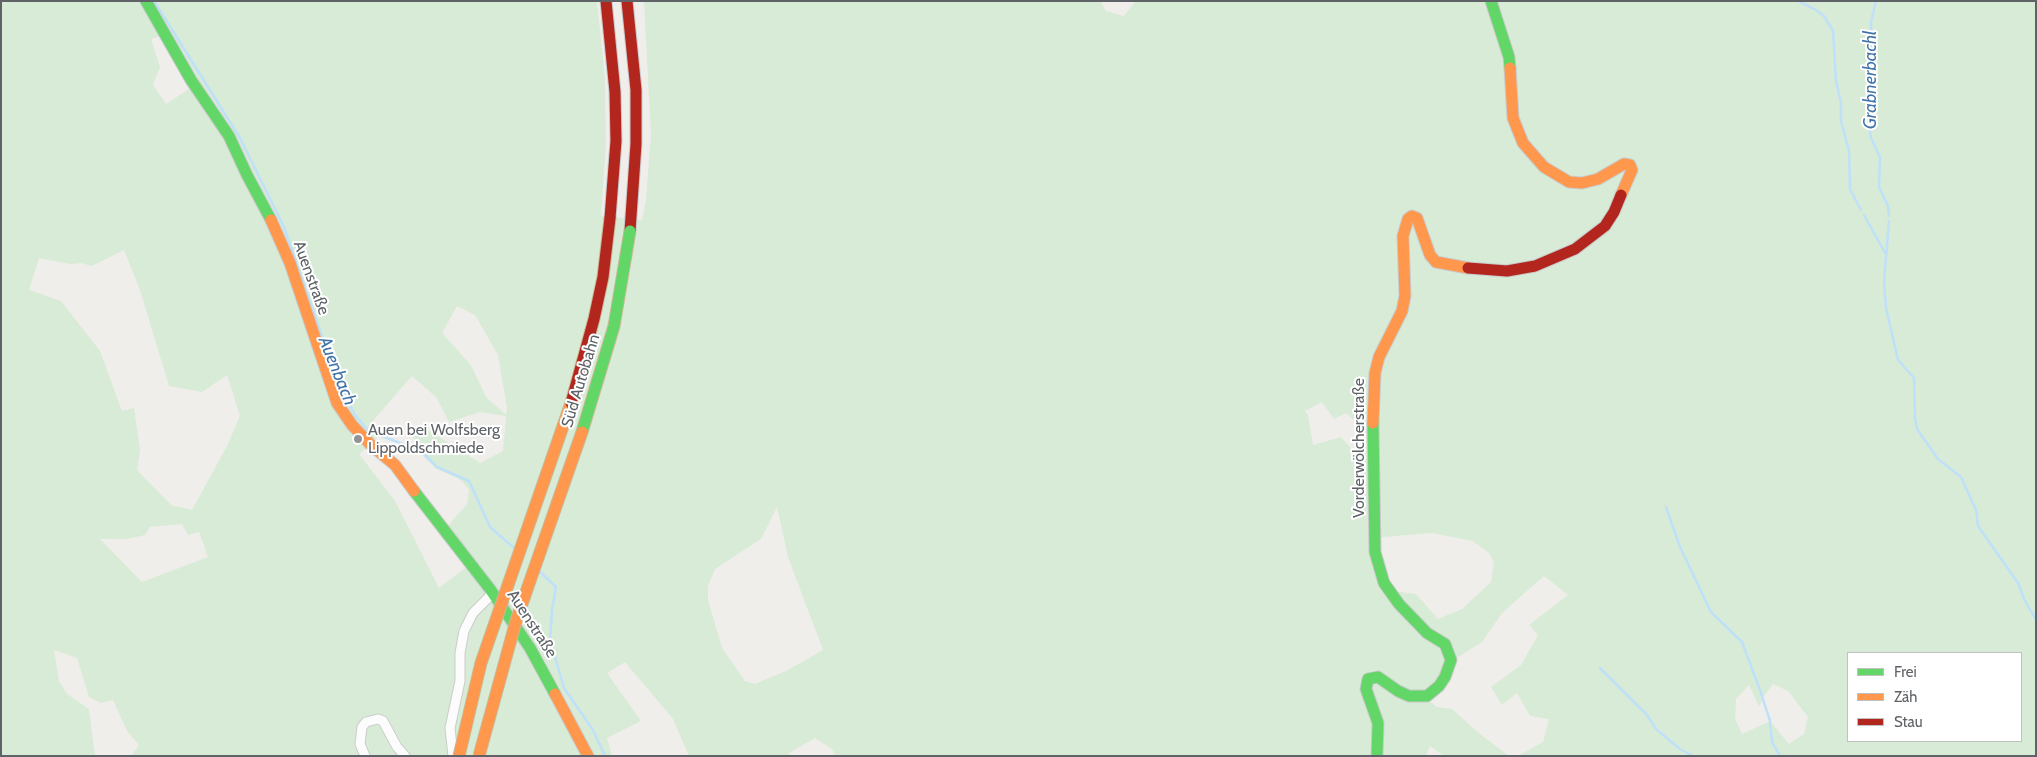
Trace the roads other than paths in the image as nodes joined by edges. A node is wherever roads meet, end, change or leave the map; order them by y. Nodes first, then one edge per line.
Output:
1 (146, 1) edge
2 (606, 1) edge
3 (627, 1) edge
4 (1491, 1) edge
5 (493, 593) junction
6 (365, 756) edge
7 (405, 756) edge
8 (453, 756) edge
9 (459, 756) edge
10 (479, 756) edge
11 (588, 756) edge
12 (1377, 756) edge

1 - 5 main road, Auenstraße
2 - 9 main road, Süd Autobahn, bridge
3 - 10 main road, Süd Autobahn, bridge
4 - 12 main road, Vorderwölcherstraße
5 - 8 street
5 - 11 main road, Auenstraße
6 - 7 street

